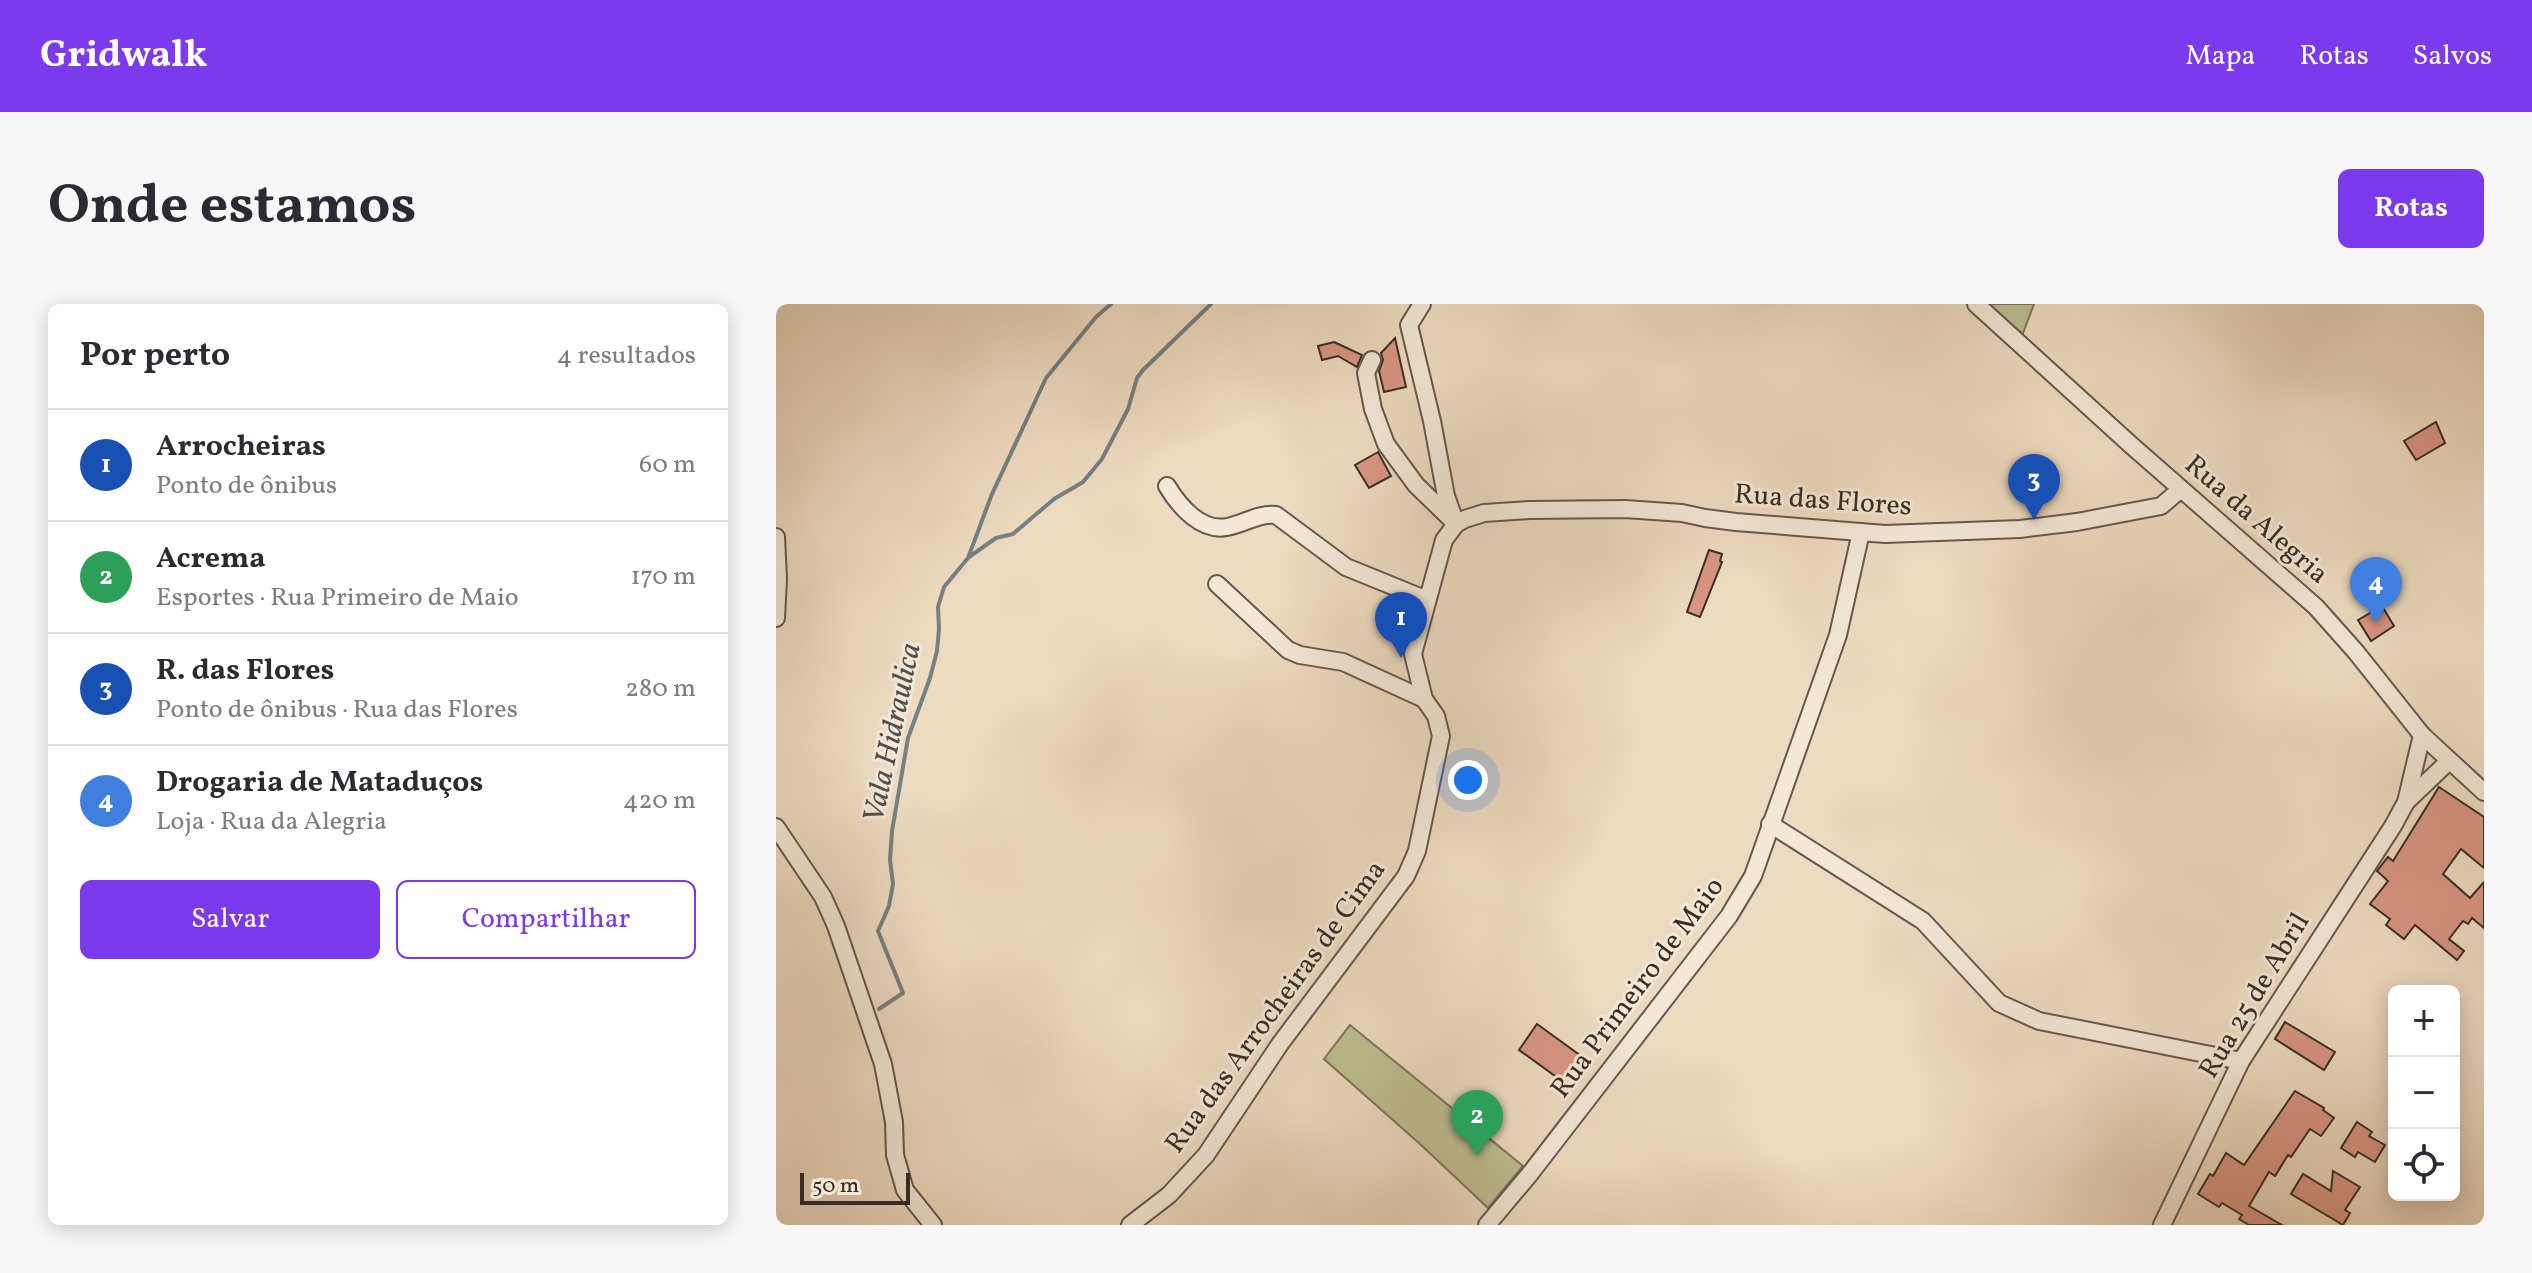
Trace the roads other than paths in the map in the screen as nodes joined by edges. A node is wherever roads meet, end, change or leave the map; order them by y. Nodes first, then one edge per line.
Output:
1 (1422, 304) edge
2 (1976, 304) edge
3 (1372, 360) dead end
4 (1167, 486) dead end
5 (2181, 489) junction
6 (1456, 524) junction
7 (1861, 532) junction
8 (776, 537) edge
9 (1217, 584) dead end
10 (1427, 600) junction
11 (776, 618) edge
12 (1424, 699) junction
13 (2422, 735) junction
14 (2449, 761) junction
15 (2484, 791) edge
16 (2406, 802) junction
17 (1770, 824) junction
18 (776, 827) edge
19 (2241, 1061) junction
20 (933, 1225) edge
21 (1130, 1225) edge
22 (1487, 1225) edge
23 (2162, 1225) edge

1 - 6 street
2 - 5 street, Rua da Alegria
3 - 6 street
4 - 10 street
5 - 7 street, Rua das Flores
5 - 13 street, Rua da Alegria
6 - 7 street, Rua das Flores
6 - 10 street, Rua das Arrocheiras de Cima
7 - 17 street, Rua Primeiro de Maio
8 - 11 street
9 - 12 street
10 - 12 street, Rua das Arrocheiras de Cima
12 - 21 street, Rua das Arrocheiras de Cima
13 - 14 street, Rua da Alegria
13 - 16 street, Rua 25 de Abril
14 - 15 street, Rua da Alegria
14 - 16 street, Rua 25 de Abril
16 - 19 street, Rua 25 de Abril
17 - 19 street
17 - 22 street, Rua Primeiro de Maio
18 - 20 street
19 - 23 street, Rua 25 de Abril

